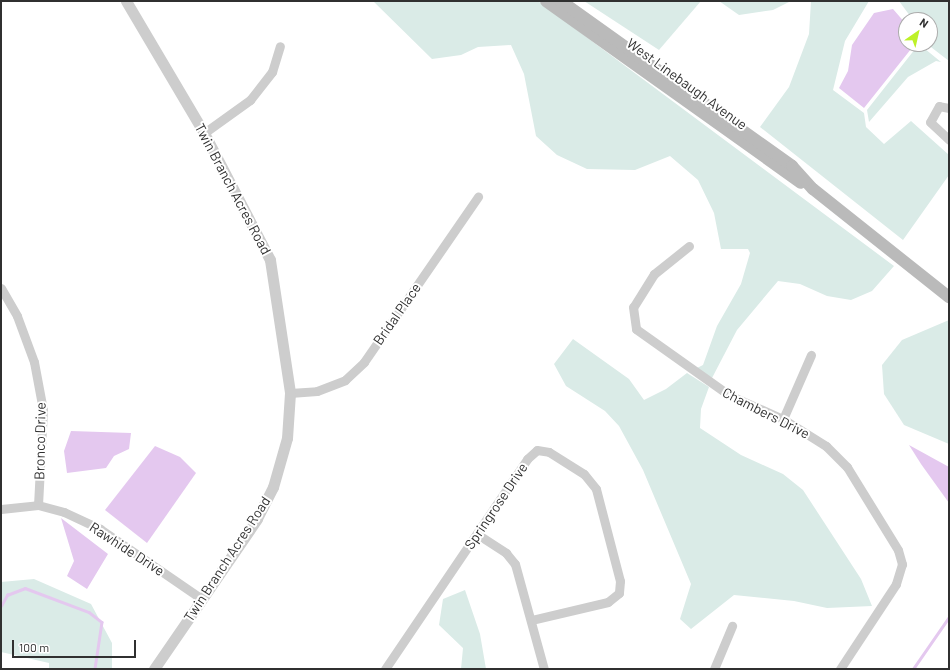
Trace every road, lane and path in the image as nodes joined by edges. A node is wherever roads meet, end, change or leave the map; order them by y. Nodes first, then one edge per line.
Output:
1 (126, 1) edge
2 (546, 1) edge
3 (561, 1) edge
4 (280, 46) dead end
5 (669, 83) junction
6 (949, 108) edge
7 (204, 133) junction
8 (949, 140) edge
9 (478, 197) dead end
10 (689, 246) dead end
11 (1, 288) edge
12 (949, 297) edge
13 (811, 355) dead end
14 (290, 393) junction
15 (783, 419) junction
16 (38, 505) junction
17 (1, 509) edge
18 (477, 534) junction
19 (202, 599) junction
20 (532, 620) junction
21 (732, 626) dead end
22 (154, 669) edge
23 (385, 669) edge
24 (544, 669) edge
25 (714, 669) edge
26 (840, 669) edge

1 - 7 street, Twin Branch Acres Road
2 - 5 main road, West Linebaugh Avenue
3 - 5 main road, West Linebaugh Avenue
4 - 7 street
5 - 12 main road, West Linebaugh Avenue
6 - 8 street
7 - 14 street, Twin Branch Acres Road
9 - 14 street, Bridal Place
10 - 15 street, Chambers Drive
11 - 16 street, Bronco Drive
13 - 15 street
14 - 19 street, Twin Branch Acres Road
15 - 26 street, Chambers Drive
16 - 17 street, Rawhide Drive
16 - 19 street, Rawhide Drive
18 - 20 street
18 - 20 street, Springrose Drive
18 - 23 street, Springrose Drive
19 - 22 street, Twin Branch Acres Road
20 - 24 street
21 - 25 street

